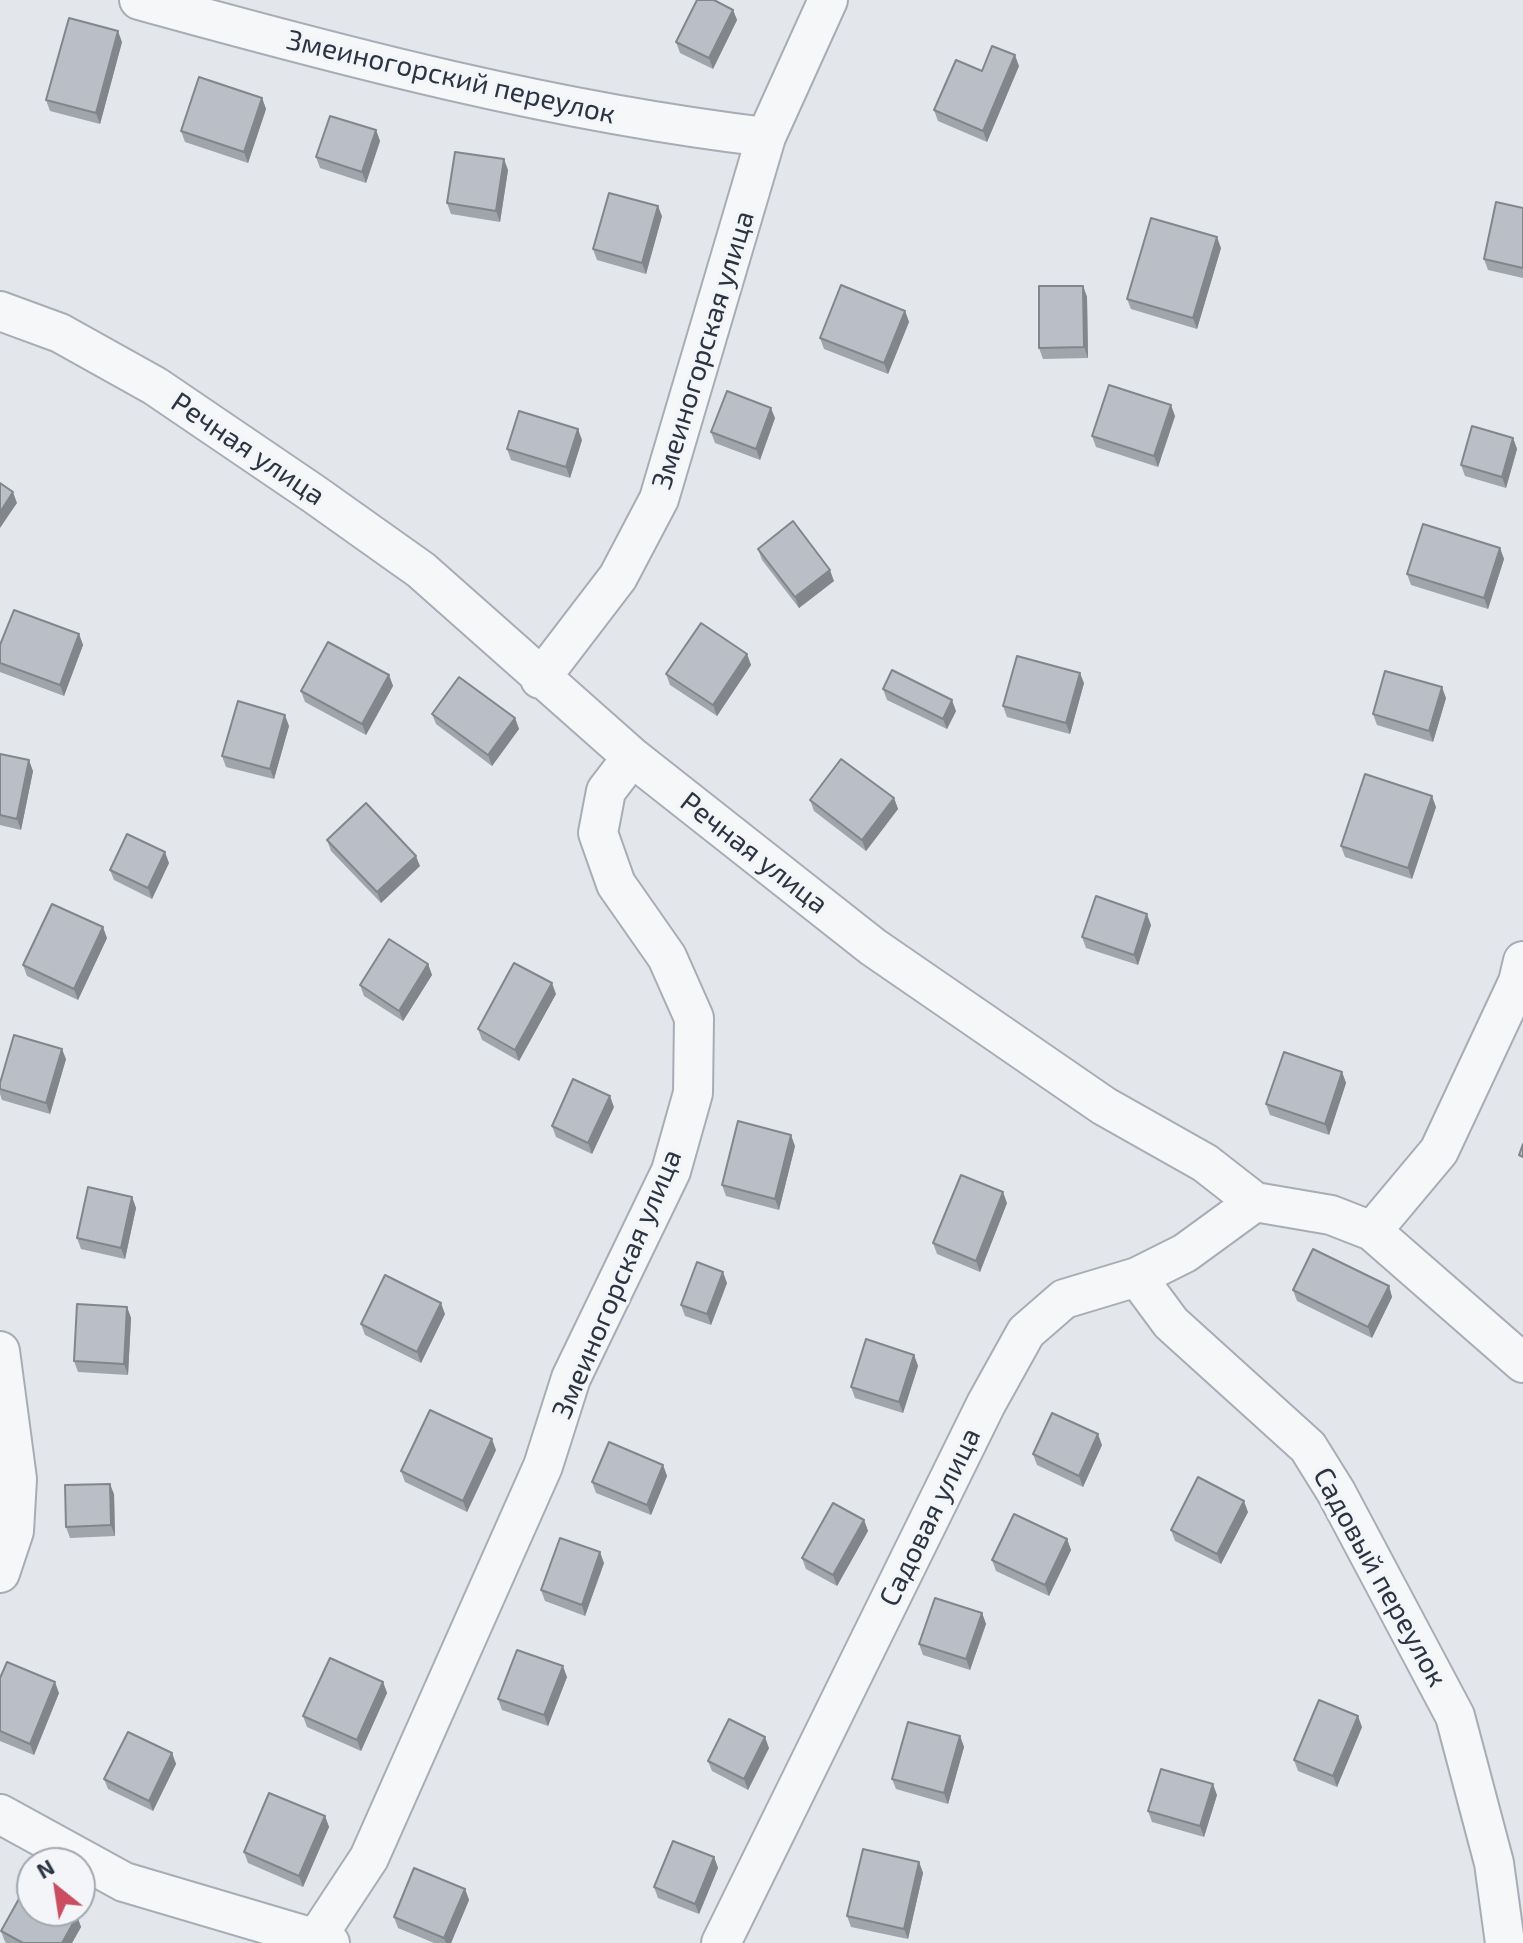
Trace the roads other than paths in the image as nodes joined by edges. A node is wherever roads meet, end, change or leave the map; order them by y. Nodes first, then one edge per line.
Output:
1 (139, 0) edge
2 (828, 0) edge
3 (766, 137) junction
4 (0, 311) edge
5 (540, 679) junction
6 (632, 757) junction
7 (1523, 961) edge
8 (1255, 1202) junction
9 (1372, 1231) junction
10 (1137, 1277) junction
11 (0, 1351) edge
12 (1523, 1363) edge
13 (0, 1573) edge
14 (0, 1814) edge
15 (323, 1940) edge
16 (721, 1943) edge
17 (1505, 1943) edge

1 - 3 street, Змеиногорский переулок
2 - 3 street, Змеиногорская улица
3 - 5 street, Змеиногорская улица
4 - 5 street, Речная улица
5 - 6 street, Речная улица
6 - 8 street, Речная улица
6 - 15 street, Змеиногорская улица
7 - 9 street
8 - 9 street, Речная улица
8 - 10 street, Садовая улица
9 - 12 street, Речная улица
10 - 16 street, Садовая улица
10 - 17 street, Садовый переулок
11 - 13 street
14 - 15 street

